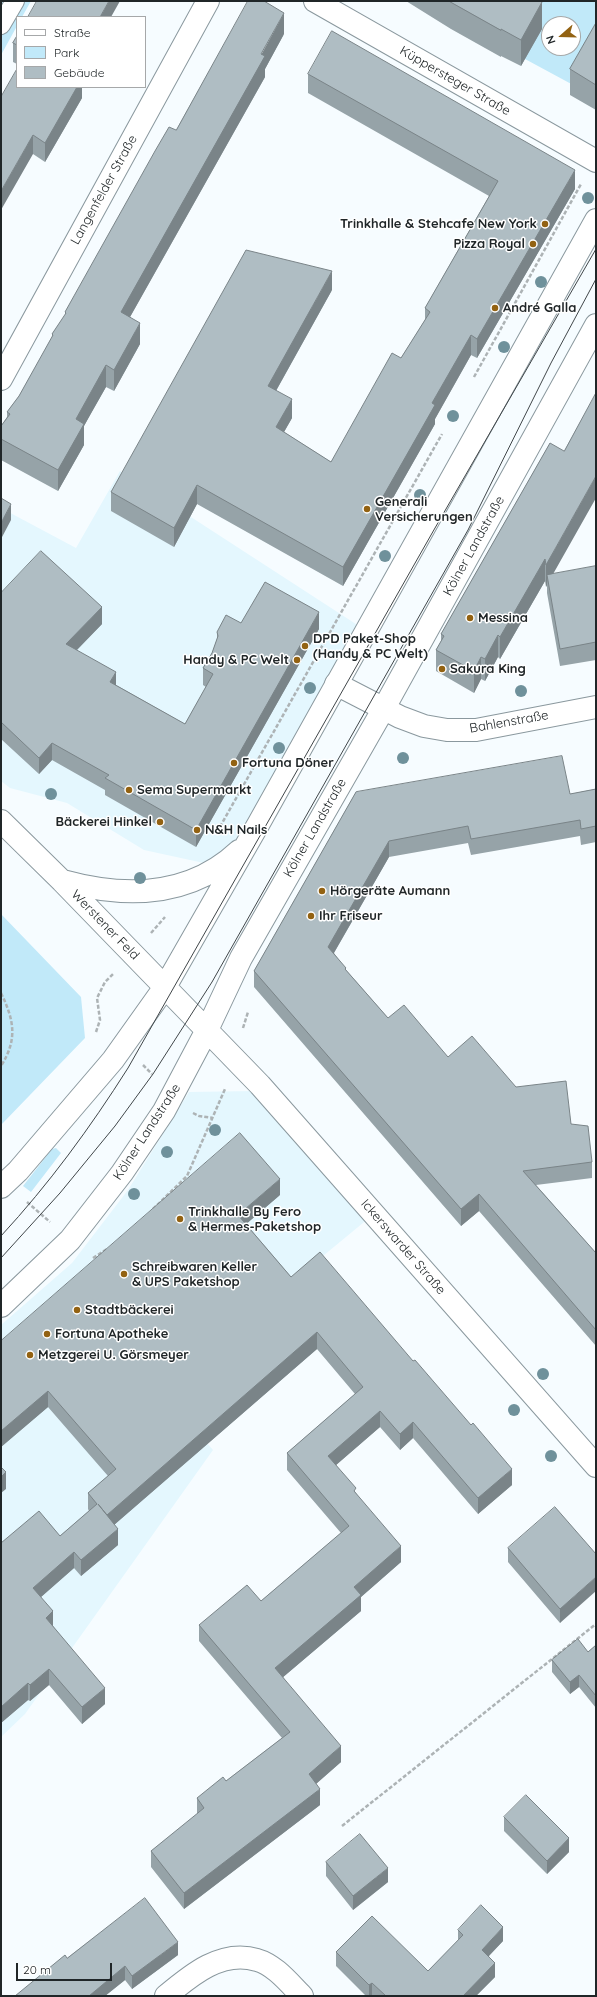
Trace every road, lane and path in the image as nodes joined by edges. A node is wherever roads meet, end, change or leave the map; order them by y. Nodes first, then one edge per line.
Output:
1 (15, 1) edge
2 (208, 1) edge
3 (315, 1) edge
4 (1, 25) edge
5 (596, 161) edge
6 (582, 183) dead end
7 (596, 220) edge
8 (596, 325) edge
9 (476, 372) dead end
10 (1, 380) edge
11 (441, 436) dead end
12 (336, 684) junction
13 (596, 706) edge
14 (384, 708) junction
15 (1, 821) edge
16 (215, 835) dead end
17 (247, 843) junction
18 (62, 881) junction
19 (106, 982) dead end
20 (165, 987) junction
21 (1, 993) edge
22 (100, 1020) dead end
23 (207, 1030) junction
24 (124, 1045) junction
25 (1, 1066) edge
26 (172, 1094) junction
27 (220, 1101) dead end
28 (213, 1118) junction
29 (1, 1187) edge
30 (147, 1214) edge
31 (113, 1246) edge
32 (91, 1259) dead end
33 (1, 1306) edge
34 (596, 1466) edge
35 (596, 1624) edge
36 (342, 1826) dead end
37 (166, 1996) edge
38 (302, 1996) edge

1 - 4 lane
2 - 10 main road, Langenfelder Straße
3 - 5 main road, Küppersteger Straße
6 - 9 path
7 - 12 main road
8 - 14 main road, Kölner Landstraße
11 - 16 path
12 - 14 main road, Bahlenstraße
12 - 17 main road
13 - 14 main road, Bahlenstraße
14 - 23 main road, Kölner Landstraße
15 - 18 main road, Werstener Feld
17 - 18 main road
17 - 20 main road
18 - 20 main road, Werstener Feld
19 - 22 path
20 - 23 main road, Werstener Feld
20 - 24 main road
21 - 25 path
23 - 26 main road, Kölner Landstraße
23 - 34 main road, Ickerswarder Straße
24 - 26 path
24 - 29 main road
26 - 28 path
26 - 33 main road, Kölner Landstraße
27 - 28 path
28 - 30 path
31 - 32 path
35 - 36 path
37 - 38 main road

